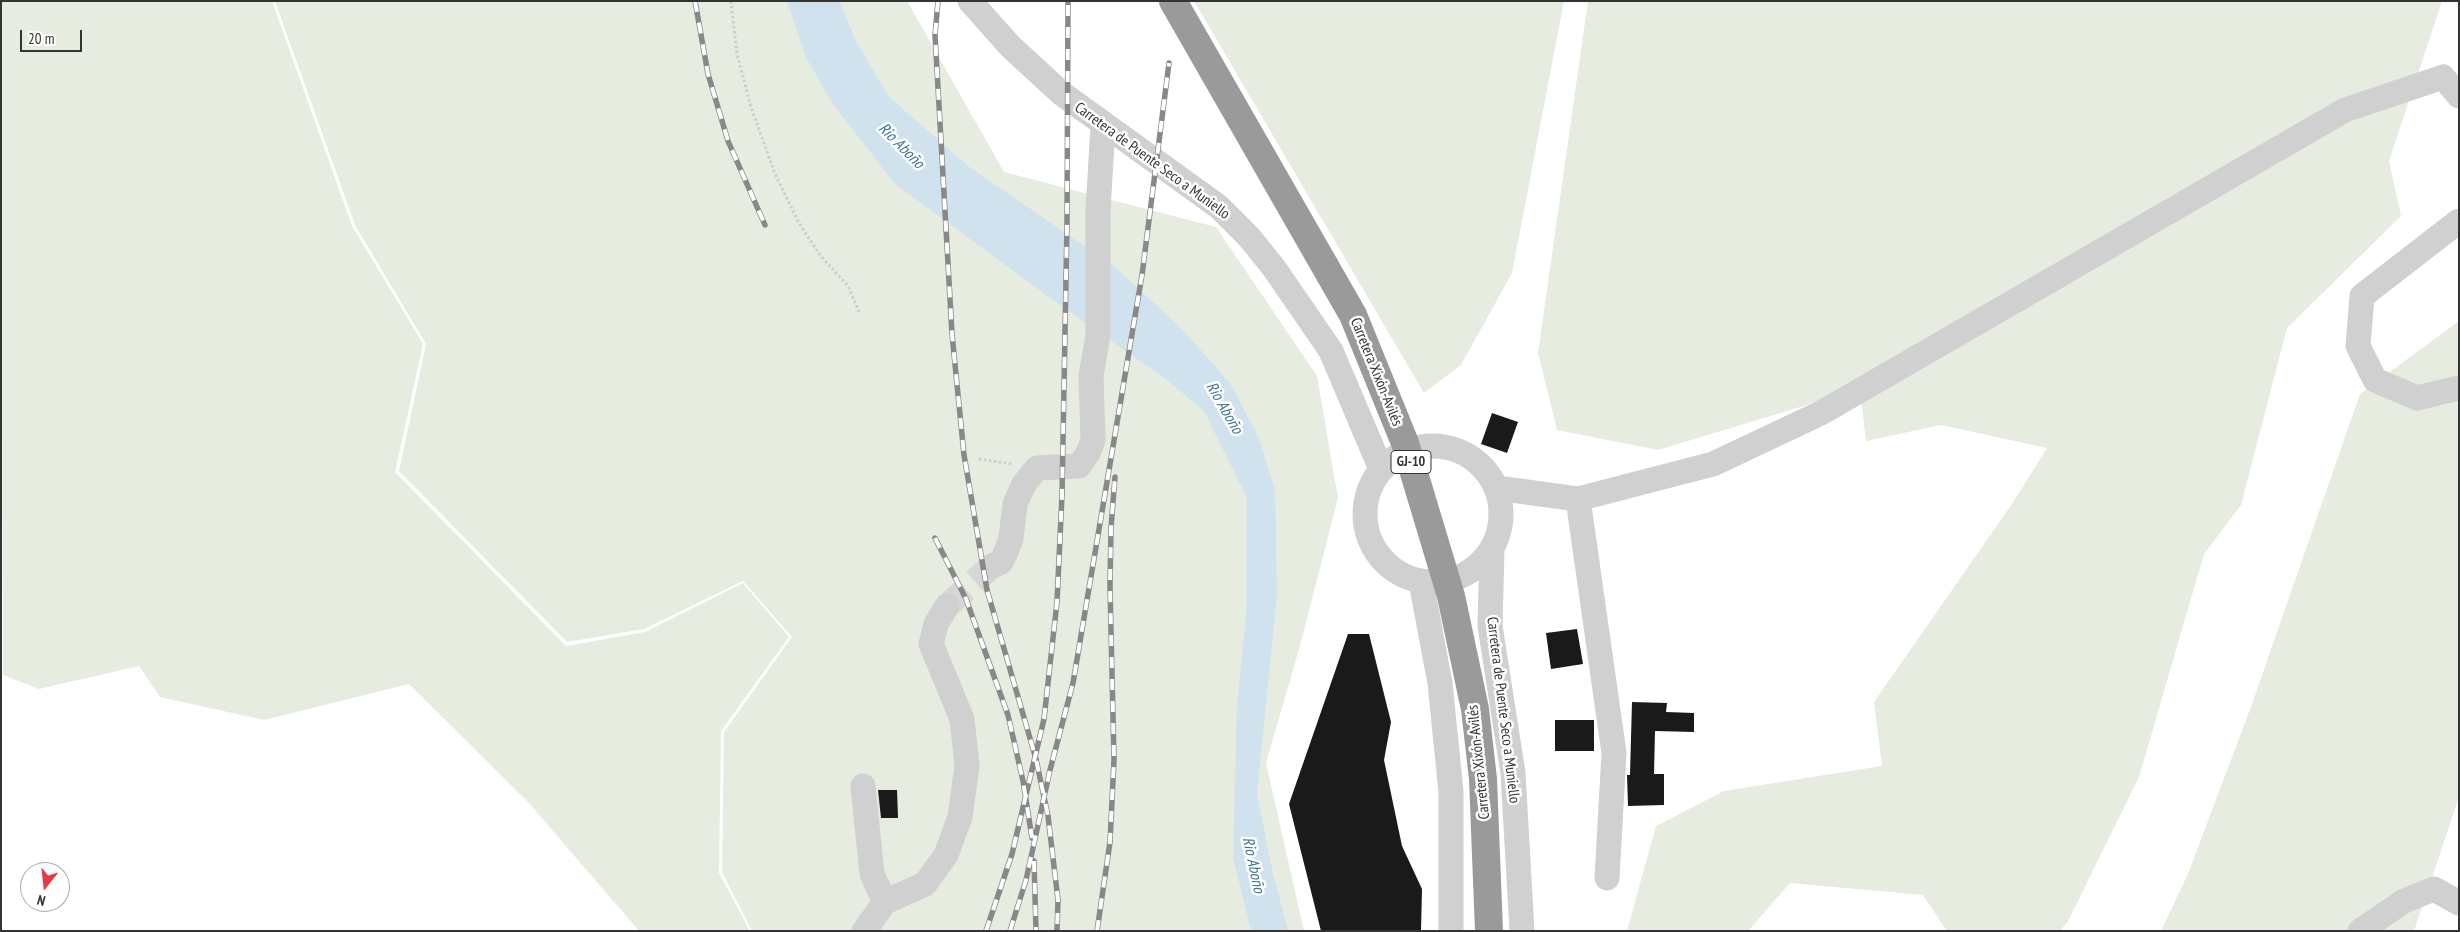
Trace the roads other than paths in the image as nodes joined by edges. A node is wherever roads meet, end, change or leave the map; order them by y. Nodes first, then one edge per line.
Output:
1 (970, 1) edge
2 (1173, 1) edge
3 (2459, 96) edge
4 (1103, 126) junction
5 (2459, 221) edge
6 (2459, 388) edge
7 (1381, 469) junction
8 (1497, 488) junction
9 (1578, 499) junction
10 (1492, 550) junction
11 (992, 566) tunnel mouth
12 (1421, 582) junction
13 (947, 606) tunnel mouth
14 (863, 786) dead end
15 (1607, 878) dead end
16 (885, 902) junction
17 (2459, 903) edge
18 (864, 931) edge
19 (1451, 931) edge
20 (1489, 931) edge
21 (1522, 931) edge
22 (2360, 931) edge

1 - 4 street, Carretera de Puente Seco a Muniello
2 - 20 highway, Carretera Xixón-Avilés / GJ-10
3 - 9 street
4 - 7 street, Carretera de Puente Seco a Muniello
4 - 11 street
5 - 6 street
7 - 8 street
7 - 12 street
8 - 9 street
8 - 10 street
9 - 15 street
10 - 12 street
10 - 21 street, Carretera de Puente Seco a Muniello
12 - 19 street
13 - 16 street
14 - 16 street
16 - 18 street
17 - 22 street

